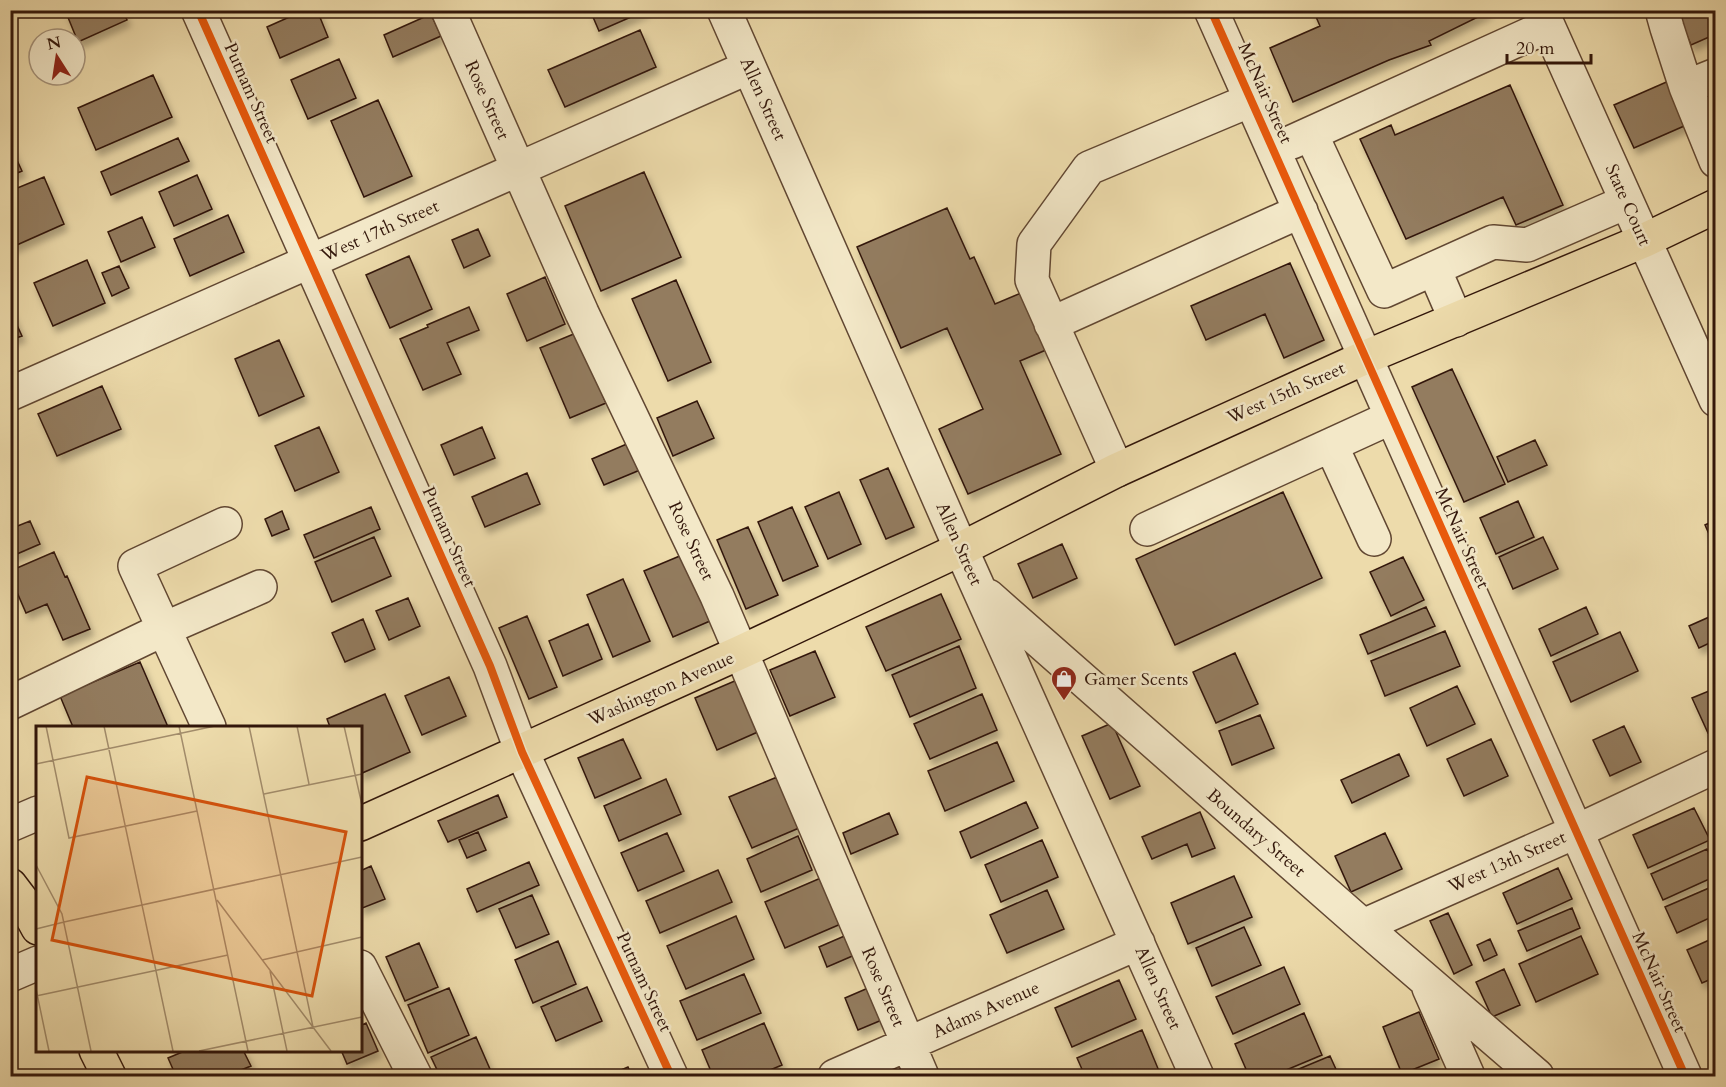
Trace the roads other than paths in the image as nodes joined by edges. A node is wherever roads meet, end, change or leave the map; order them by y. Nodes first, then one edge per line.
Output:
1 (198, 10) edge
2 (448, 10) edge
3 (724, 10) edge
4 (1211, 10) edge
5 (1662, 10) edge
6 (1544, 18) edge
7 (749, 67) junction
8 (1701, 81) edge
9 (1251, 100) junction
10 (1311, 134) junction
11 (1274, 150) junction
12 (1716, 161) edge
13 (518, 169) junction
14 (1626, 202) junction
15 (1716, 206) edge
16 (1301, 211) junction
17 (1537, 241) junction
18 (1643, 241) junction
19 (1369, 259) junction
20 (310, 262) junction
21 (1434, 269) junction
22 (1330, 277) junction
23 (1556, 277) junction
24 (1456, 320) junction
25 (1051, 324) junction
26 (1366, 357) junction
27 (10, 394) edge
28 (1716, 399) edge
29 (1392, 417) junction
30 (1331, 445) junction
31 (1117, 470) junction
32 (225, 524) dead end
33 (1147, 529) dead end
34 (1374, 539) dead end
35 (961, 549) junction
36 (977, 586) junction
37 (260, 587) dead end
38 (164, 629) junction
39 (741, 652) junction
40 (10, 703) edge
41 (209, 726) edge
42 (522, 752) junction
43 (1716, 766) edge
44 (36, 814) edge
45 (362, 823) edge
46 (10, 825) edge
47 (1575, 832) junction
48 (10, 885) edge
49 (36, 924) edge
50 (1363, 926) junction
51 (1138, 943) junction
52 (36, 964) edge
53 (362, 971) edge
54 (10, 975) edge
55 (1425, 980) junction
56 (908, 1044) junction
57 (96, 1051) edge
58 (108, 1077) edge
59 (415, 1077) edge
60 (671, 1077) edge
61 (835, 1077) edge
62 (922, 1077) edge
63 (1197, 1077) edge
64 (1468, 1077) edge
65 (1538, 1077) edge
66 (1685, 1077) edge

1 - 20 street, Putnam Street
2 - 13 street, Rose Street
3 - 7 street, Allen Street
4 - 9 street, McNair Street
5 - 8 street
6 - 10 street
6 - 14 street, State Court
7 - 13 street, West 17th Street
7 - 35 street, Allen Street
8 - 12 street
9 - 11 street, McNair Street
9 - 25 street
10 - 11 street
10 - 19 street
11 - 16 street, McNair Street
13 - 20 street, West 17th Street
13 - 39 street, Rose Street
14 - 17 street
14 - 18 street, State Court
15 - 18 main road, West 15th Street
16 - 22 street, McNair Street
16 - 25 street
17 - 21 street
17 - 23 street
18 - 23 main road, West 15th Street
18 - 28 street, State Court
19 - 21 street
19 - 22 street
20 - 27 street, West 17th Street
20 - 42 street, Putnam Street
21 - 24 street
22 - 26 street, McNair Street
23 - 24 main road, West 15th Street
24 - 26 main road, West 15th Street
25 - 31 street
26 - 29 street, McNair Street
26 - 31 main road, West 15th Street
29 - 30 street
29 - 47 street, McNair Street
30 - 33 street
30 - 34 street
31 - 35 main road, West 15th Street
32 - 38 street
35 - 36 street, Allen Street
35 - 39 main road, Washington Avenue
36 - 50 street, Boundary Street
36 - 51 street, Allen Street
37 - 38 street
38 - 40 street
38 - 41 street
39 - 42 main road, Washington Avenue
39 - 56 street, Rose Street
42 - 45 main road, Washington Avenue
42 - 60 street, Putnam Street
43 - 47 street, West 13th Street
44 - 46 street
47 - 50 street, West 13th Street
47 - 66 street, McNair Street
48 - 49 main road
50 - 55 street, Boundary Street
51 - 56 street, Adams Avenue
51 - 63 street, Allen Street
52 - 54 street
53 - 59 street
55 - 64 street
55 - 65 street, Boundary Street
56 - 61 street, Adams Avenue
56 - 62 street, Rose Street
57 - 58 main road

